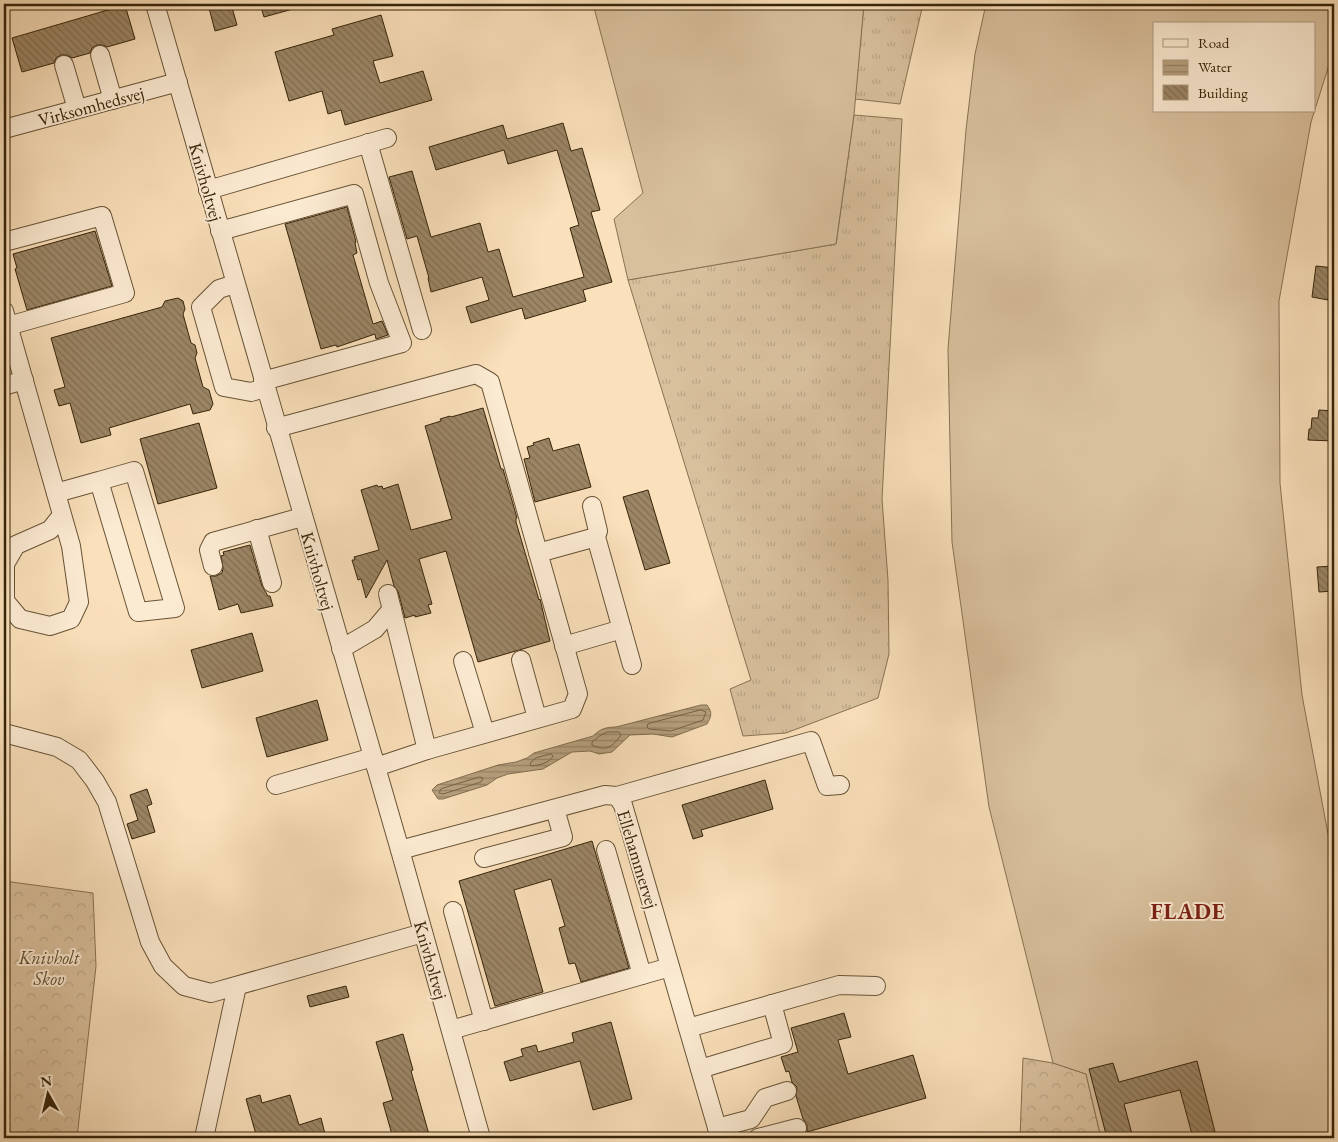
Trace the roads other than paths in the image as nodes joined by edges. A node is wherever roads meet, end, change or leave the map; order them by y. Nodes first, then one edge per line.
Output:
1 (155, 4) edge
2 (100, 55) dead end
3 (64, 65) dead end
4 (178, 82) junction
5 (113, 100) junction
6 (77, 110) junction
7 (4, 129) edge
8 (387, 138) dead end
9 (368, 143) junction
10 (208, 190) junction
11 (220, 231) junction
12 (4, 242) edge
13 (235, 284) junction
14 (6, 319) edge
15 (422, 330) dead end
16 (24, 380) junction
17 (264, 385) junction
18 (4, 386) edge
19 (276, 428) junction
20 (99, 481) junction
21 (56, 493) junction
22 (592, 506) dead end
23 (62, 515) junction
24 (302, 517) junction
25 (257, 529) junction
26 (596, 537) junction
27 (538, 553) junction
28 (213, 566) dead end
29 (272, 583) dead end
30 (622, 630) junction
31 (564, 646) junction
32 (341, 649) junction
33 (520, 660) dead end
34 (463, 661) dead end
35 (632, 665) dead end
36 (537, 718) junction
37 (4, 733) edge
38 (485, 733) junction
39 (427, 750) junction
40 (374, 762) junction
41 (840, 785) dead end
42 (276, 786) dead end
43 (616, 796) junction
44 (555, 809) junction
45 (400, 850) junction
46 (606, 850) dead end
47 (484, 858) dead end
48 (453, 911) dead end
49 (423, 933) junction
50 (670, 967) junction
51 (642, 975) junction
52 (237, 986) junction
53 (876, 986) dead end
54 (772, 1004) junction
55 (484, 1021) junction
56 (688, 1028) junction
57 (451, 1030) junction
58 (700, 1068) junction
59 (786, 1091) dead end
60 (751, 1119) junction
61 (797, 1128) dead end
62 (719, 1133) edge
63 (204, 1138) edge
64 (481, 1138) edge
65 (757, 1138) edge

1 - 4 street, Knivholtvej
2 - 5 street
3 - 6 street
4 - 5 street, Virksomhedsvej
4 - 10 street, Knivholtvej
5 - 6 street, Virksomhedsvej
6 - 7 street, Virksomhedsvej
8 - 9 street
9 - 10 street
9 - 15 street
10 - 11 street, Knivholtvej
11 - 13 street, Knivholtvej
11 - 17 street
12 - 14 street
13 - 17 street, Knivholtvej
13 - 17 street
14 - 16 street
16 - 18 street
16 - 21 street
17 - 19 street, Knivholtvej
19 - 24 street, Knivholtvej
19 - 27 street
20 - 20 street
20 - 21 street
21 - 23 street
22 - 26 street
23 - 23 street
24 - 25 street
24 - 32 street, Knivholtvej
25 - 28 street
25 - 29 street
26 - 27 street
26 - 30 street
27 - 31 street
30 - 31 street
30 - 35 street
31 - 36 street
32 - 39 street
32 - 40 street, Knivholtvej
33 - 36 street
34 - 38 street
36 - 38 street
37 - 52 street
38 - 39 street
39 - 40 street
40 - 42 street
40 - 45 street, Knivholtvej
41 - 43 street
43 - 44 street, Ellehammervej
43 - 50 street, Ellehammervej
44 - 45 street, Ellehammervej
44 - 47 street
45 - 49 street, Knivholtvej
46 - 51 street
48 - 55 street
49 - 52 street
49 - 57 street, Knivholtvej
50 - 51 street
50 - 56 street, Ellehammervej
51 - 55 street
52 - 63 street
53 - 54 street
54 - 56 street
54 - 58 street
55 - 57 street
56 - 58 street, Ellehammervej
57 - 64 street, Knivholtvej
58 - 62 street, Ellehammervej
59 - 60 street
60 - 62 street
60 - 65 street
61 - 65 street

